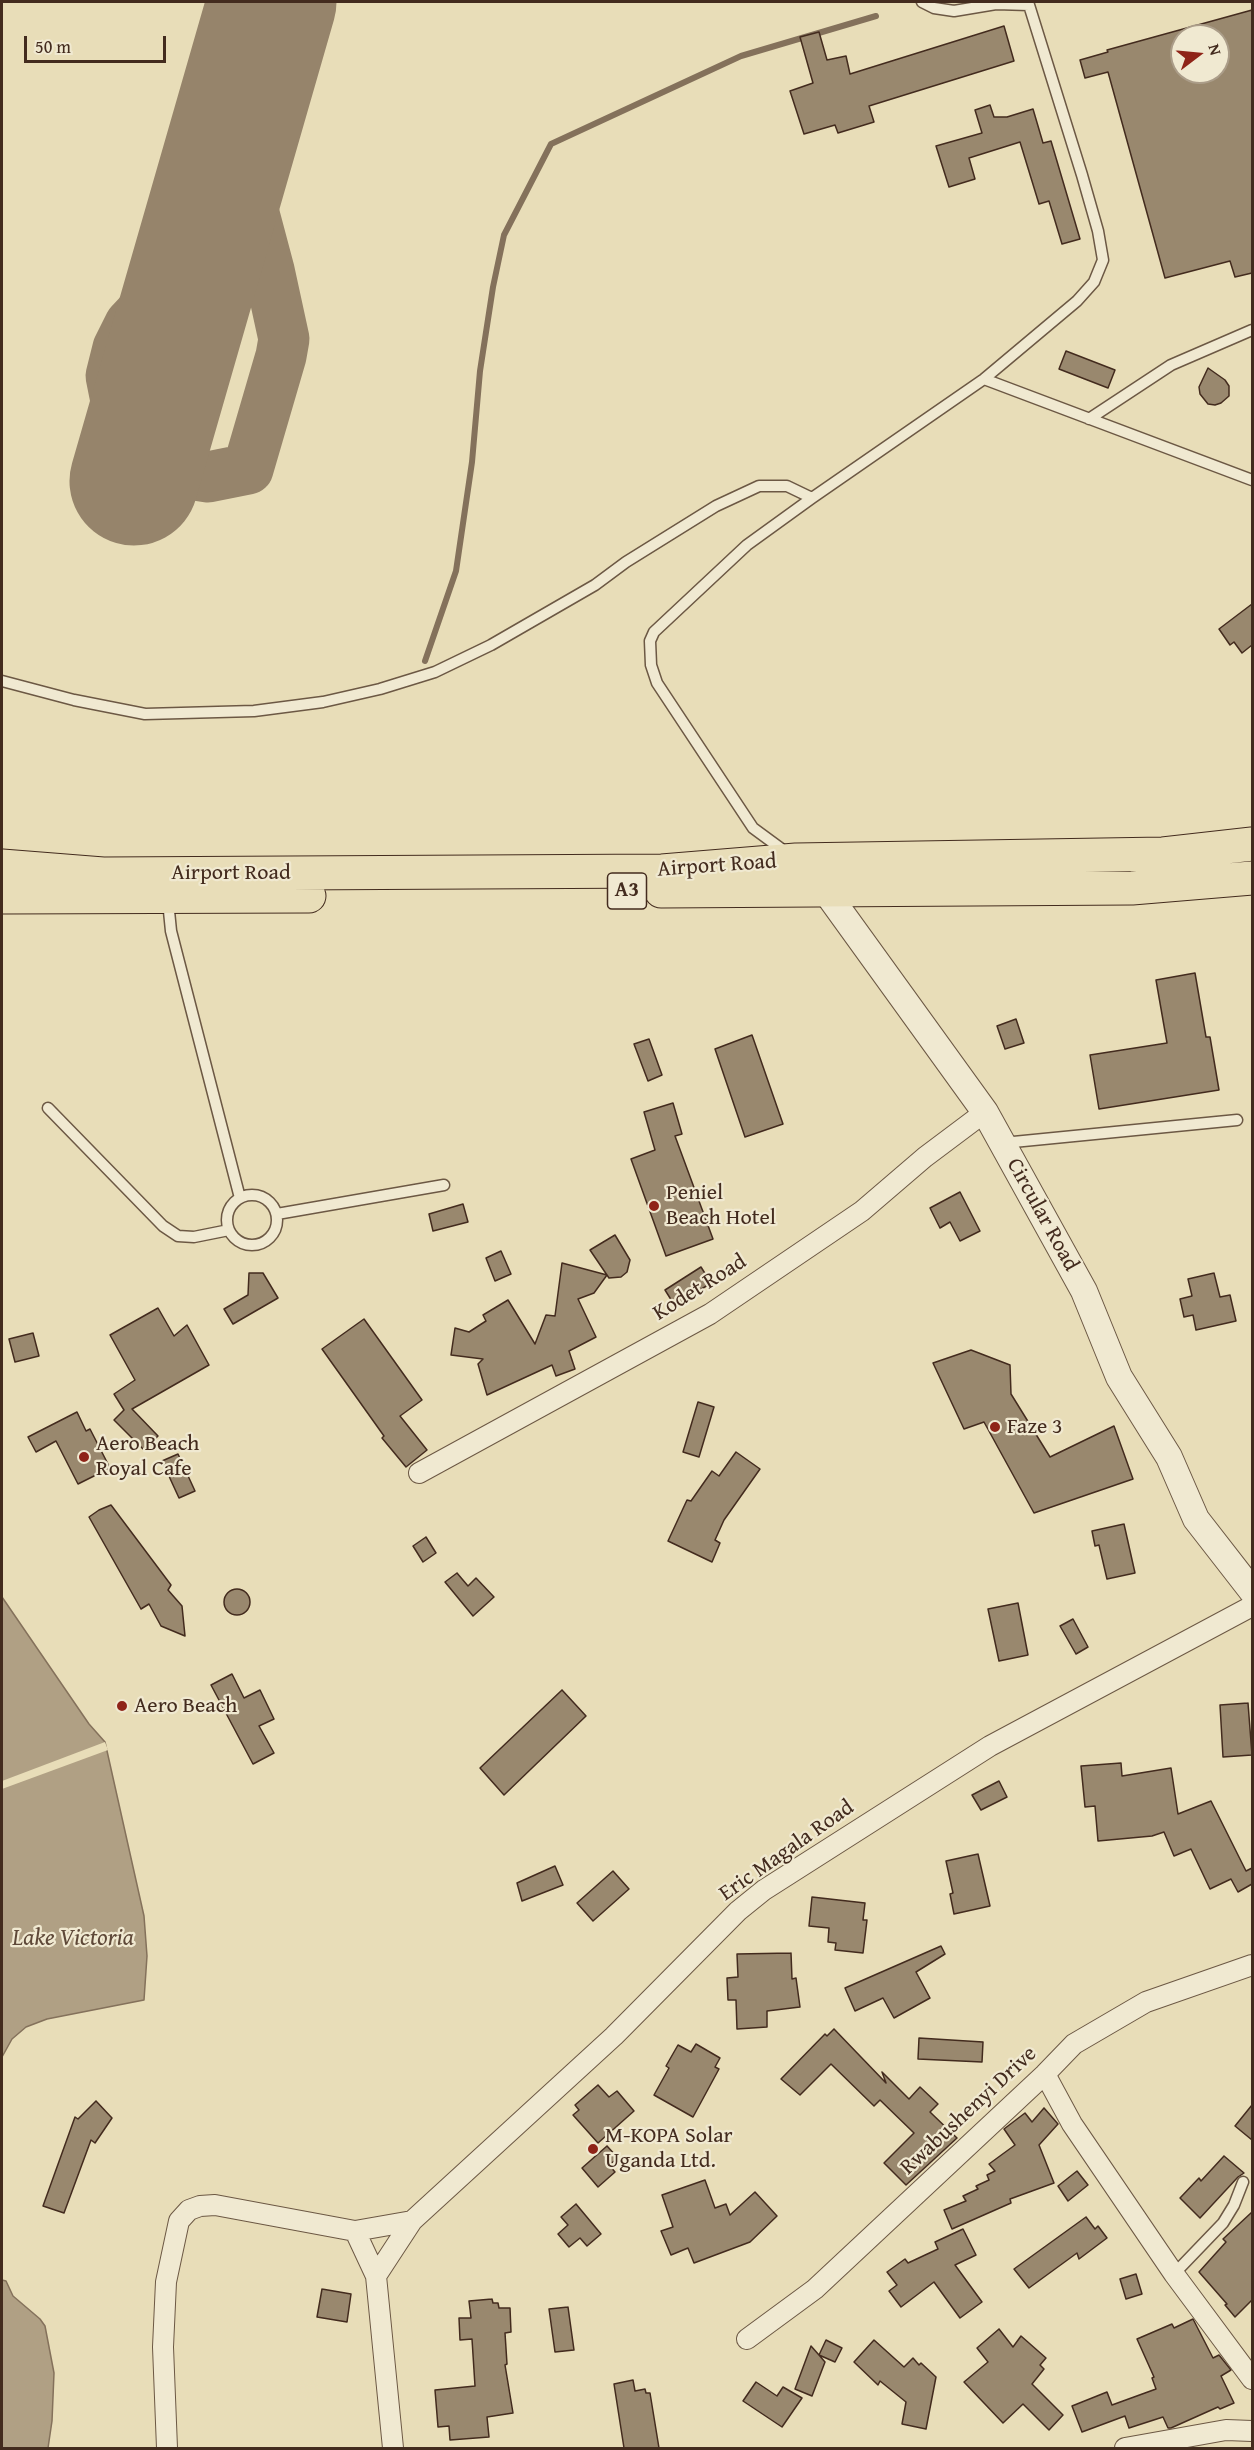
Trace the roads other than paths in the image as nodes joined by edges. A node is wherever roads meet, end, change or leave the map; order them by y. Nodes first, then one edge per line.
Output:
1 (922, 2) edge
2 (1252, 330) edge
3 (984, 380) junction
4 (1089, 420) junction
5 (1252, 480) edge
6 (812, 498) junction
7 (2, 681) edge
8 (1252, 844) edge
9 (796, 860) junction
10 (2, 866) edge
11 (1252, 878) edge
12 (824, 889) junction
13 (2, 897) edge
14 (167, 898) junction
15 (48, 1108) dead end
16 (985, 1112) junction
17 (1237, 1120) dead end
18 (1003, 1143) junction
19 (444, 1185) dead end
20 (240, 1198) junction
21 (277, 1214) junction
22 (229, 1230) junction
23 (419, 1473) dead end
24 (1249, 1579) edge
25 (1252, 1606) edge
26 (1252, 1965) edge
27 (1045, 2074) junction
28 (1243, 2182) dead end
29 (412, 2221) junction
30 (355, 2231) junction
31 (1174, 2274) junction
32 (376, 2276) junction
33 (747, 2339) dead end
34 (1252, 2379) edge
35 (1252, 2431) edge
36 (167, 2448) edge
37 (393, 2448) edge
38 (1125, 2448) edge

1 - 3 lane
2 - 4 lane
3 - 4 lane
3 - 6 lane
4 - 5 lane
6 - 7 lane
6 - 9 lane
8 - 9 highway, Airport Road / A3
9 - 10 highway, Airport Road / A3
9 - 12 street, Circular Road
11 - 12 highway, Airport Road / A3
12 - 14 highway, Airport Road / A3
12 - 16 street, Circular Road
13 - 14 highway, Airport Road / A3
14 - 20 lane
15 - 22 lane
16 - 18 street, Circular Road
16 - 23 street, Kodet Road
17 - 18 lane
18 - 24 street, Circular Road
19 - 21 lane
20 - 21 lane
20 - 22 lane
21 - 22 lane
25 - 29 street, Eric Magala Road
26 - 27 street, Rwabushenyi Drive
27 - 31 street
27 - 33 street, Rwabushenyi Drive
28 - 31 lane
29 - 30 street
29 - 32 street, Eric Magala Road
30 - 32 street
30 - 36 street
31 - 34 street
32 - 37 street
35 - 38 street

